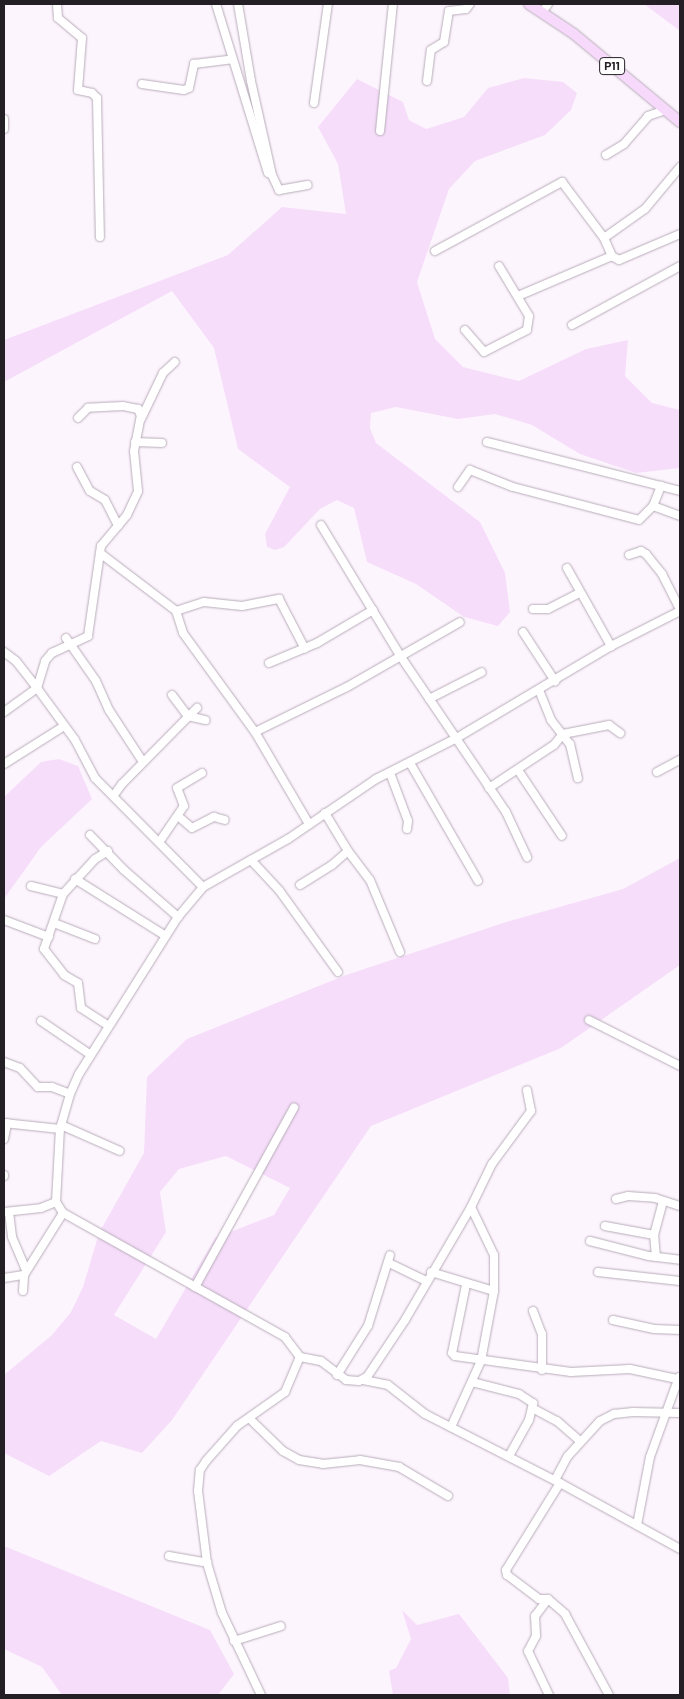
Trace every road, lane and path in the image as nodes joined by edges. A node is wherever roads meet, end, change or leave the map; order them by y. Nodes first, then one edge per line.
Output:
1 (57, 4) edge
2 (216, 4) edge
3 (238, 4) edge
4 (328, 4) edge
5 (393, 4) edge
6 (470, 4) edge
7 (529, 4) edge
8 (545, 8) edge
9 (232, 59) junction
10 (426, 81) dead end
11 (142, 84) dead end
12 (314, 103) dead end
13 (665, 110) junction
14 (4, 119) edge
15 (680, 122) edge
16 (4, 130) edge
17 (380, 130) dead end
18 (606, 155) dead end
19 (680, 167) edge
20 (272, 175) junction
21 (308, 185) dead end
22 (680, 234) edge
23 (100, 238) dead end
24 (604, 238) junction
25 (436, 251) dead end
26 (612, 256) junction
27 (499, 266) dead end
28 (680, 266) edge
29 (518, 296) junction
30 (572, 325) dead end
31 (465, 330) dead end
32 (175, 362) dead end
33 (78, 418) dead end
34 (139, 424) junction
35 (135, 442) junction
36 (487, 442) dead end
37 (162, 443) dead end
38 (76, 467) dead end
39 (661, 486) junction
40 (458, 488) dead end
41 (680, 490) edge
42 (653, 506) junction
43 (680, 516) edge
44 (321, 525) dead end
45 (118, 526) junction
46 (100, 553) junction
47 (629, 555) dead end
48 (567, 568) dead end
49 (580, 593) junction
50 (533, 609) dead end
51 (373, 610) junction
52 (680, 610) edge
53 (176, 611) junction
54 (460, 622) dead end
55 (522, 632) dead end
56 (68, 641) junction
57 (611, 646) junction
58 (305, 649) junction
59 (4, 652) edge
60 (401, 657) junction
61 (269, 663) dead end
62 (482, 672) dead end
63 (555, 681) junction
64 (37, 688) junction
65 (539, 690) junction
66 (172, 695) dead end
67 (429, 699) junction
68 (197, 708) dead end
69 (4, 712) edge
70 (188, 716) junction
71 (206, 720) dead end
72 (64, 726) junction
73 (255, 732) junction
74 (620, 733) dead end
75 (563, 734) junction
76 (456, 739) junction
77 (680, 760) edge
78 (143, 762) junction
79 (410, 763) junction
80 (4, 764) edge
81 (518, 770) junction
82 (657, 772) dead end
83 (202, 773) dead end
84 (390, 773) junction
85 (578, 778) dead end
86 (489, 788) junction
87 (114, 795) junction
88 (325, 813) junction
89 (178, 816) junction
90 (224, 820) dead end
91 (309, 824) junction
92 (407, 829) dead end
93 (90, 835) dead end
94 (562, 836) dead end
95 (160, 841) junction
96 (108, 851) junction
97 (348, 851) junction
98 (527, 857) dead end
99 (251, 860) junction
100 (75, 879) junction
101 (478, 881) dead end
102 (300, 885) dead end
103 (31, 886) dead end
104 (203, 887) junction
105 (64, 894) junction
106 (178, 917) junction
107 (4, 920) edge
108 (54, 923) junction
109 (166, 936) junction
110 (49, 937) junction
111 (95, 939) dead end
112 (400, 952) dead end
113 (338, 972) dead end
114 (589, 1020) dead end
115 (41, 1021) dead end
116 (109, 1026) junction
117 (91, 1055) junction
118 (4, 1062) edge
119 (680, 1066) edge
120 (527, 1090) dead end
121 (70, 1094) junction
122 (294, 1108) dead end
123 (5, 1123) edge
124 (61, 1127) junction
125 (4, 1139) edge
126 (120, 1151) dead end
127 (616, 1199) dead end
128 (56, 1202) junction
129 (662, 1202) junction
130 (680, 1206) edge
131 (470, 1207) junction
132 (6, 1212) edge
133 (63, 1213) junction
134 (605, 1226) dead end
135 (654, 1236) junction
136 (590, 1241) dead end
137 (656, 1257) junction
138 (680, 1260) edge
139 (25, 1272) junction
140 (431, 1272) junction
141 (598, 1272) dead end
142 (4, 1278) edge
143 (426, 1281) junction
144 (680, 1281) edge
145 (466, 1285) junction
146 (195, 1287) junction
147 (23, 1291) dead end
148 (494, 1291) junction
149 (533, 1311) dead end
150 (613, 1320) dead end
151 (680, 1330) edge
152 (300, 1356) junction
153 (480, 1361) junction
154 (542, 1370) junction
155 (338, 1375) junction
156 (679, 1377) edge
157 (363, 1380) junction
158 (472, 1382) junction
159 (534, 1409) junction
160 (665, 1411) junction
161 (680, 1413) edge
162 (250, 1419) junction
163 (451, 1427) junction
164 (580, 1441) junction
165 (509, 1456) junction
166 (557, 1481) junction
167 (448, 1496) dead end
168 (637, 1525) junction
169 (680, 1549) edge
170 (169, 1556) dead end
171 (207, 1563) junction
172 (548, 1599) junction
173 (281, 1626) dead end
174 (234, 1642) junction
175 (261, 1695) edge
176 (549, 1695) edge
177 (609, 1695) edge

1 - 23 street
2 - 9 street
3 - 20 street
4 - 12 street
5 - 17 street
6 - 10 street
7 - 8 main road, P11
8 - 13 main road, P11
9 - 11 street
9 - 20 street
13 - 15 main road, P11
13 - 18 street
14 - 16 street
19 - 24 street
20 - 21 street
22 - 26 street
24 - 25 street
24 - 26 street
26 - 29 street
27 - 29 street
28 - 30 street
29 - 31 street
32 - 34 street
33 - 34 street
34 - 35 street
35 - 37 street
35 - 45 street
36 - 39 street
38 - 45 street
39 - 41 street
39 - 42 street
40 - 42 street
42 - 43 street
44 - 51 street
45 - 46 street
46 - 53 street
46 - 56 street
47 - 52 street
48 - 49 street
49 - 50 street
49 - 57 street
51 - 58 street
51 - 60 street
52 - 57 street
53 - 58 street
53 - 73 street
54 - 60 street
55 - 63 street
56 - 64 street
56 - 78 street
57 - 63 street
58 - 61 street
59 - 64 street
60 - 67 street
60 - 73 street
62 - 67 street
63 - 65 street
64 - 69 street
64 - 72 street
65 - 75 street
65 - 76 street
66 - 70 street
67 - 76 street
68 - 70 street
70 - 71 street
70 - 78 street
72 - 80 street
72 - 87 street
73 - 91 street
74 - 75 street
75 - 81 street
75 - 85 street
76 - 79 street
76 - 86 street
77 - 82 street
78 - 87 street
79 - 84 street
79 - 101 street
81 - 86 street
81 - 94 street
83 - 89 street
84 - 88 street
84 - 92 street
86 - 98 street
87 - 95 street
88 - 91 street
88 - 97 street
89 - 90 street
89 - 95 street
91 - 99 street
93 - 96 street
95 - 104 street
96 - 100 street
96 - 106 street
97 - 102 street
97 - 112 street
99 - 104 street
99 - 113 street
100 - 105 street
100 - 109 street
103 - 105 street
104 - 106 street
105 - 108 street
106 - 109 street
107 - 110 street
108 - 110 street
108 - 111 street
109 - 116 street
110 - 116 street
114 - 119 street
115 - 117 street
116 - 117 street
117 - 121 street
118 - 121 street
120 - 131 street
121 - 124 street
122 - 146 street
123 - 124 street
123 - 125 street
124 - 126 street
124 - 128 street
127 - 129 street
128 - 132 street
128 - 133 street
129 - 130 street
129 - 135 street
131 - 140 street
131 - 148 street
132 - 139 street
133 - 139 street
133 - 146 street
134 - 135 street
135 - 137 street
136 - 137 street
137 - 138 street
139 - 142 street
139 - 147 street
140 - 143 street
140 - 145 street
141 - 144 street
143 - 155 street
143 - 157 street
145 - 148 street
145 - 153 street
146 - 152 street
148 - 153 street
149 - 154 street
150 - 151 street
152 - 155 street
152 - 162 street
153 - 154 street
153 - 158 street
154 - 156 street
155 - 157 street
156 - 160 street
157 - 163 street
158 - 159 street
158 - 163 street
159 - 164 street
159 - 165 street
160 - 161 street
160 - 164 street
160 - 168 street
162 - 167 street
162 - 171 street
163 - 165 street
164 - 166 street
165 - 166 street
166 - 168 street
166 - 172 street
168 - 169 street
170 - 171 street
171 - 174 street
172 - 176 street
172 - 177 street
173 - 174 street
174 - 175 street

